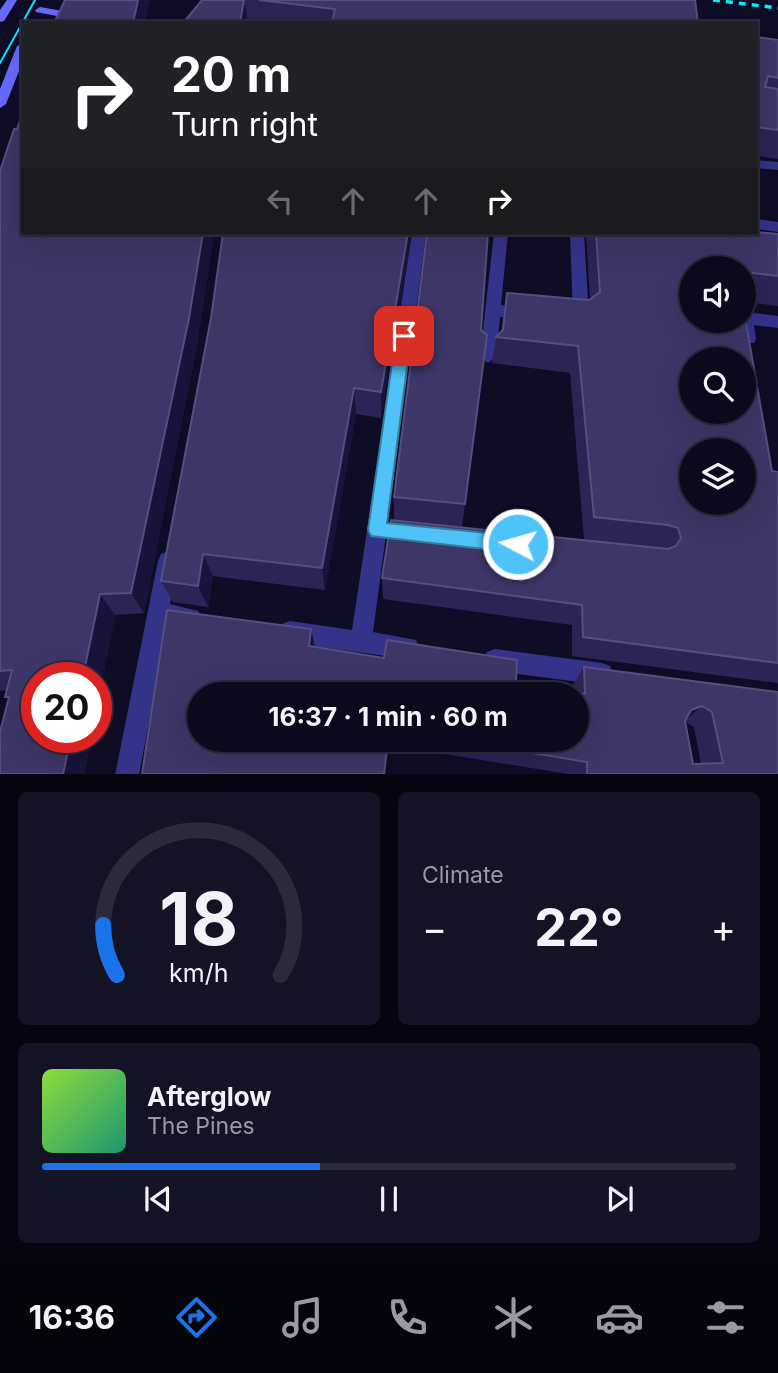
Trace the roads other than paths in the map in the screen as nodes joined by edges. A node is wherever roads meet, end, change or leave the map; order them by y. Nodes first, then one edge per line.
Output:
1 (12, 0) edge
2 (47, 0) edge
3 (40, 10) junction
4 (0, 19) edge
5 (35, 21) edge
6 (102, 21) edge
7 (21, 51) edge
8 (0, 104) edge
9 (758, 164) edge
10 (778, 166) edge
11 (758, 224) edge
12 (778, 227) edge
13 (419, 235) edge
14 (501, 235) edge
15 (577, 235) edge
16 (493, 310) junction
17 (778, 322) edge
18 (749, 347) edge
19 (488, 357) edge
20 (377, 530) junction
21 (398, 532) edge
22 (171, 546) edge
23 (159, 613) junction
24 (213, 621) edge
25 (267, 629) edge
26 (361, 642) junction
27 (429, 651) edge
28 (470, 657) edge
29 (629, 678) edge
30 (127, 774) edge

1 - 4 main road
2 - 3 main road
3 - 5 main road
3 - 6 main road
7 - 8 main road
9 - 10 street
11 - 12 street
13 - 20 street
14 - 16 street
15 - 16 street
16 - 19 street
17 - 18 street
20 - 21 street
20 - 26 street
22 - 23 street
23 - 24 street
23 - 30 street
25 - 26 street
26 - 27 street
28 - 29 street

